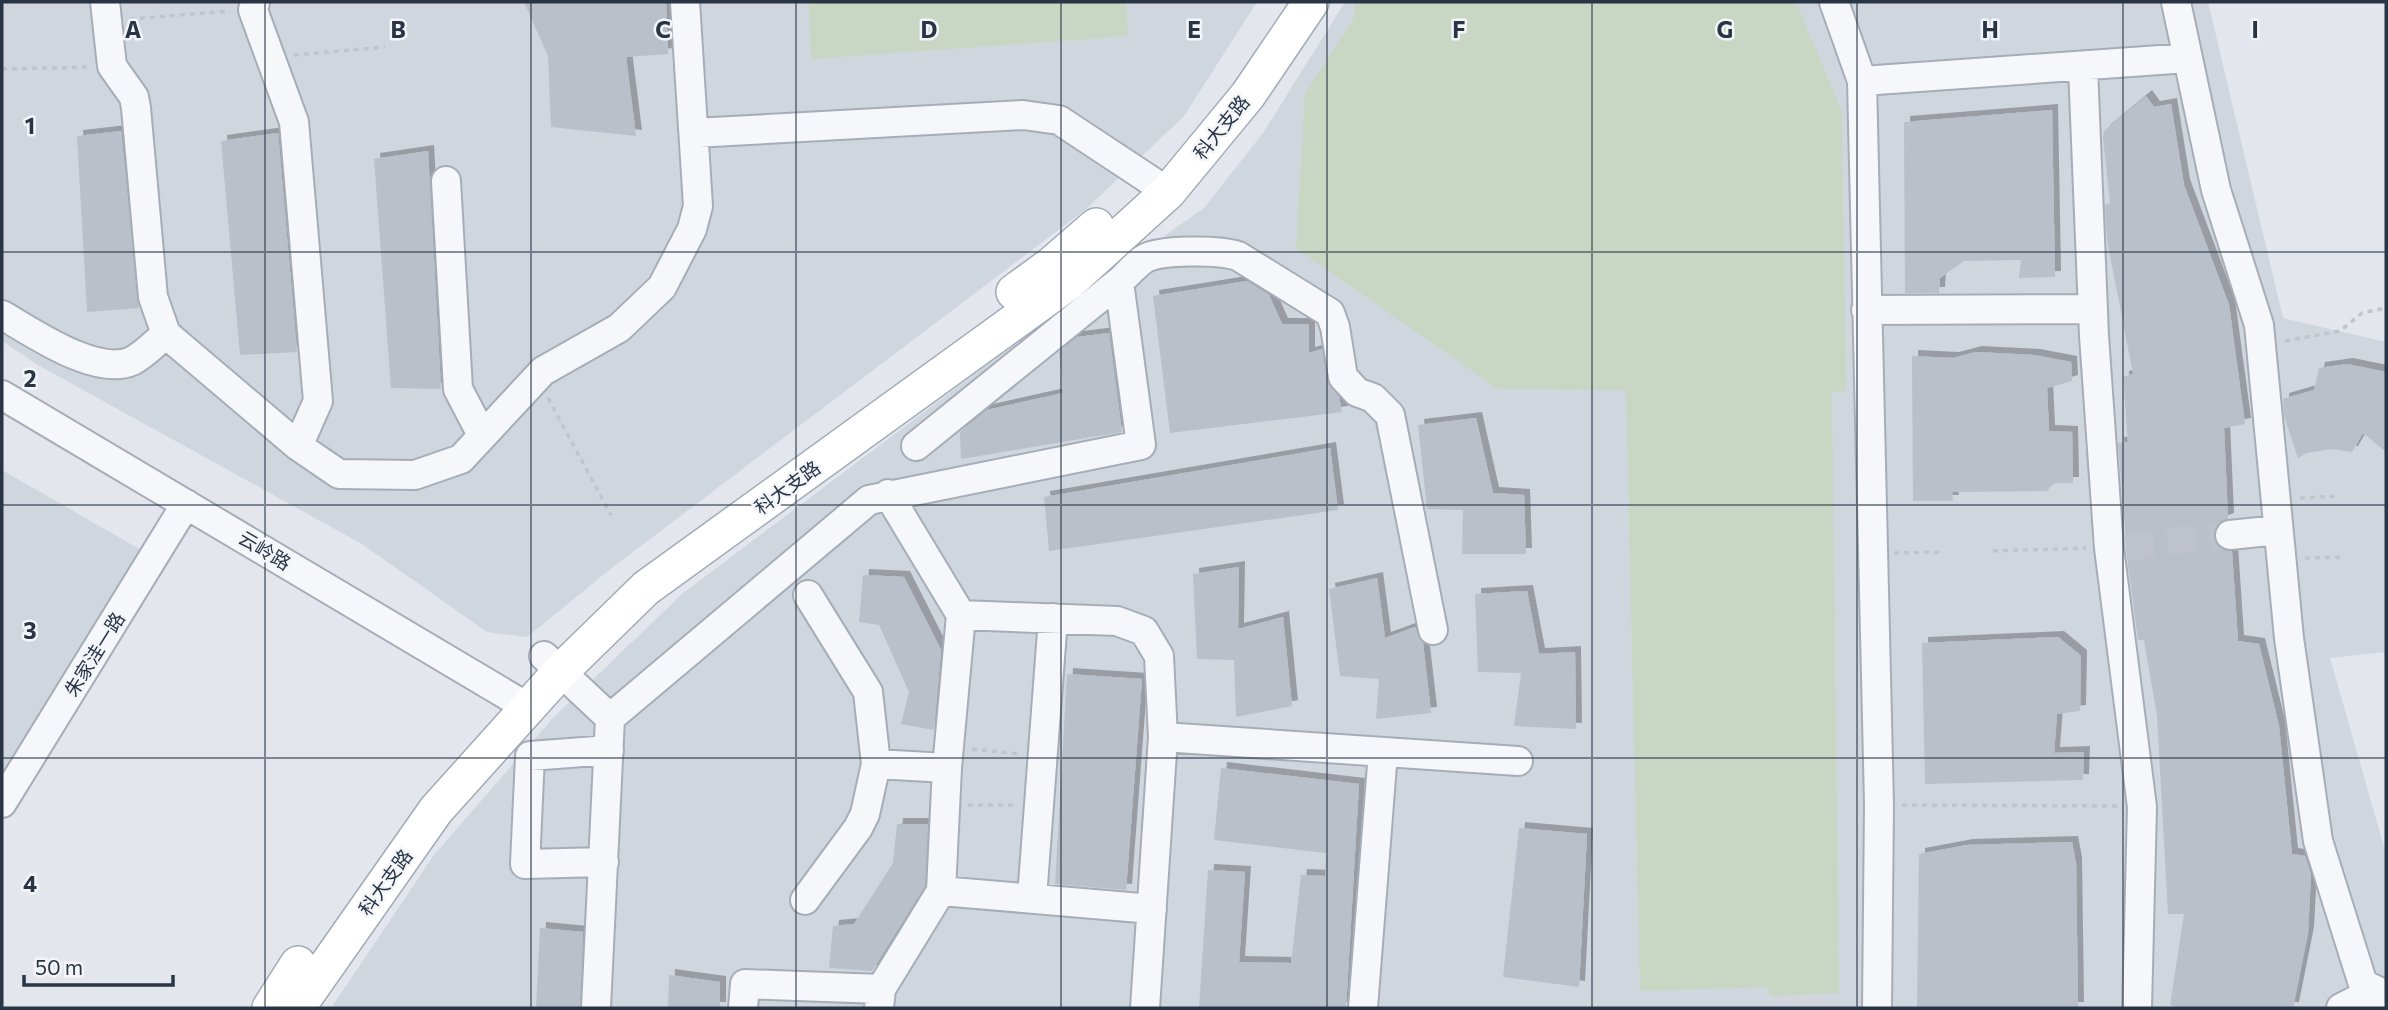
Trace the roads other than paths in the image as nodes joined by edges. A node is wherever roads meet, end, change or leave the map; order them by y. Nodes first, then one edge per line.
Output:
1 (685, 2) edge
2 (1284, 2) edge
3 (1311, 2) edge
4 (1834, 2) edge
5 (2176, 2) edge
6 (254, 6) edge
7 (106, 11) edge
8 (2188, 58) junction
9 (2083, 68) junction
10 (1862, 81) junction
11 (694, 134) junction
12 (446, 181) dead end
13 (1158, 186) junction
14 (1119, 282) junction
15 (2093, 309) junction
16 (1866, 310) junction
17 (2, 315) edge
18 (166, 334) junction
19 (2, 395) edge
20 (482, 435) junction
21 (298, 446) junction
22 (916, 446) dead end
23 (888, 494) junction
24 (186, 504) junction
25 (2278, 530) junction
26 (2230, 535) tunnel mouth
27 (808, 595) dead end
28 (961, 615) junction
29 (1053, 618) junction
30 (1433, 630) dead end
31 (552, 664) junction
32 (518, 701) junction
33 (610, 718) junction
34 (1163, 737) junction
35 (609, 750) junction
36 (1383, 752) junction
37 (948, 757) junction
38 (1518, 761) dead end
39 (876, 764) junction
40 (2, 803) edge
41 (604, 862) junction
42 (940, 891) junction
43 (1032, 898) junction
44 (805, 900) dead end
45 (1152, 909) junction
46 (2383, 995) edge
47 (880, 999) edge
48 (270, 1008) edge
49 (297, 1008) edge
50 (596, 1008) edge
51 (743, 1008) edge
52 (1145, 1008) edge
53 (1363, 1008) edge
54 (1877, 1008) edge
55 (2137, 1008) edge
56 (2341, 1008) edge

1 - 11 street
2 - 13 main road, 科大支路
3 - 13 main road, 科大支路
4 - 10 street
5 - 8 street
6 - 21 street
7 - 18 street
8 - 9 street
8 - 25 street
9 - 10 street
9 - 15 street
10 - 16 street
11 - 13 street
11 - 20 street
12 - 20 street
13 - 31 main road, 科大支路
14 - 22 street
14 - 23 street
14 - 30 street
15 - 16 street
15 - 55 street
16 - 54 street
17 - 18 street
18 - 21 street
19 - 24 street, 云岭路
20 - 21 street
23 - 28 street
23 - 33 street
24 - 32 street, 云岭路
24 - 40 street, 朱家洼一路
25 - 26 street
25 - 46 street
27 - 39 street
28 - 29 street
28 - 37 street
29 - 34 street
29 - 43 street
31 - 32 main road, 科大支路
31 - 33 street
32 - 48 main road, 科大支路
32 - 49 main road, 科大支路
33 - 35 street
34 - 36 street
34 - 45 street
35 - 41 street
35 - 41 street
36 - 38 street
36 - 53 street
37 - 39 street
37 - 42 street
39 - 44 street
41 - 50 street
42 - 43 street
42 - 47 street
43 - 45 street
45 - 52 street
46 - 56 street
47 - 51 street

